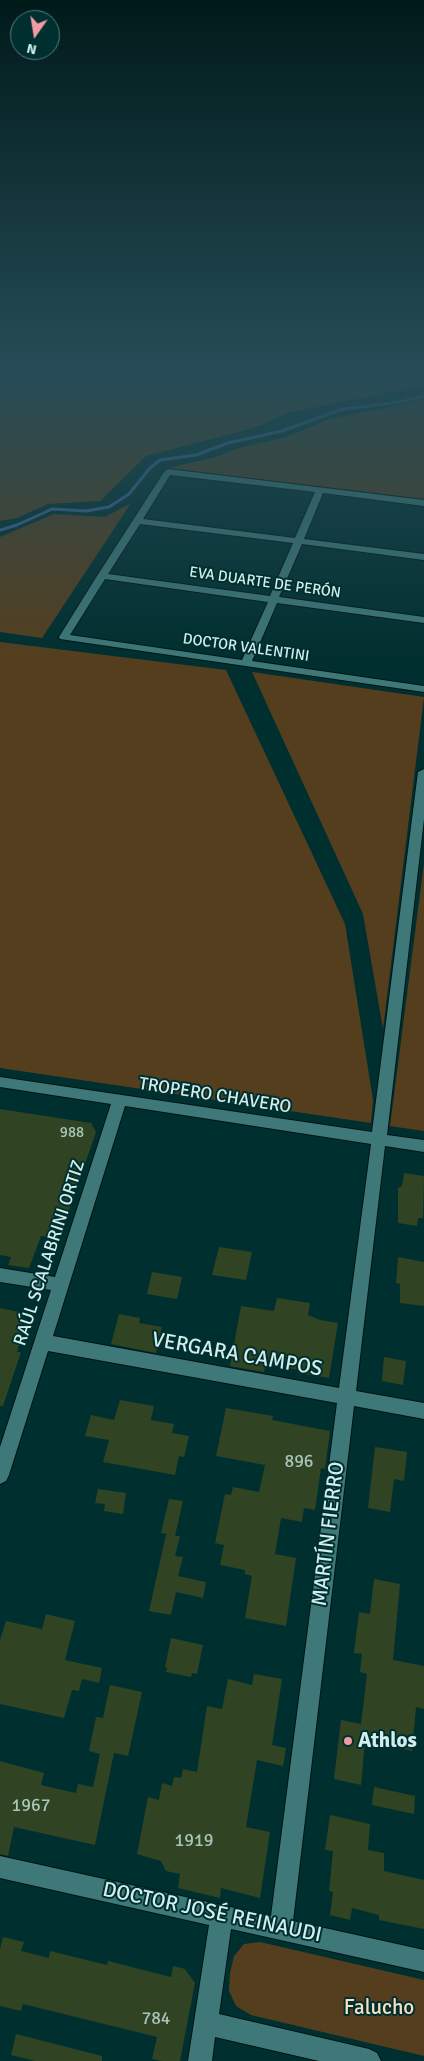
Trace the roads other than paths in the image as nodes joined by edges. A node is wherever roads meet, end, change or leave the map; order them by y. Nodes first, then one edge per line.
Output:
1 (320, 491) junction
2 (424, 503) edge
3 (137, 521) junction
4 (299, 542) junction
5 (424, 557) edge
6 (102, 576) junction
7 (274, 600) junction
8 (424, 620) edge
9 (246, 664) junction
10 (424, 689) edge
11 (424, 772) edge
12 (0, 1082) edge
13 (120, 1100) junction
14 (378, 1140) junction
15 (424, 1146) edge
16 (0, 1275) edge
17 (60, 1285) junction
18 (42, 1342) junction
19 (345, 1397) junction
20 (424, 1411) edge
21 (0, 1475) edge
22 (0, 1867) edge
23 (222, 1915) junction
24 (280, 1928) junction
25 (424, 1961) edge
26 (206, 2023) junction
27 (200, 2061) edge
28 (369, 2061) edge

1 - 2 street
1 - 3 street
1 - 4 street
3 - 4 street
3 - 6 street
4 - 5 street
4 - 7 street
6 - 7 street, EVA DUARTE DE PERÓN
6 - 9 street, DOCTOR VALENTINI
7 - 8 street, EVA DUARTE DE PERÓN
7 - 9 street
9 - 10 street, DOCTOR VALENTINI
11 - 14 street, MARTÍN FIERRO
12 - 13 street, TROPERO CHAVERO
13 - 14 street, TROPERO CHAVERO
13 - 17 street, RAÚL SCALABRINI ORTIZ
14 - 15 street, TROPERO CHAVERO
14 - 19 street, MARTÍN FIERRO
16 - 17 street
17 - 18 street, RAÚL SCALABRINI ORTIZ
18 - 19 street, VERGARA CAMPOS
18 - 21 street, RAÚL SCALABRINI ORTIZ
19 - 20 street, VERGARA CAMPOS
19 - 24 street, MARTÍN FIERRO
22 - 23 street, DOCTOR JOSÉ REINAUDI
23 - 24 street, DOCTOR JOSÉ REINAUDI
23 - 26 street
24 - 25 street, DOCTOR JOSÉ REINAUDI
26 - 27 street
26 - 28 street

